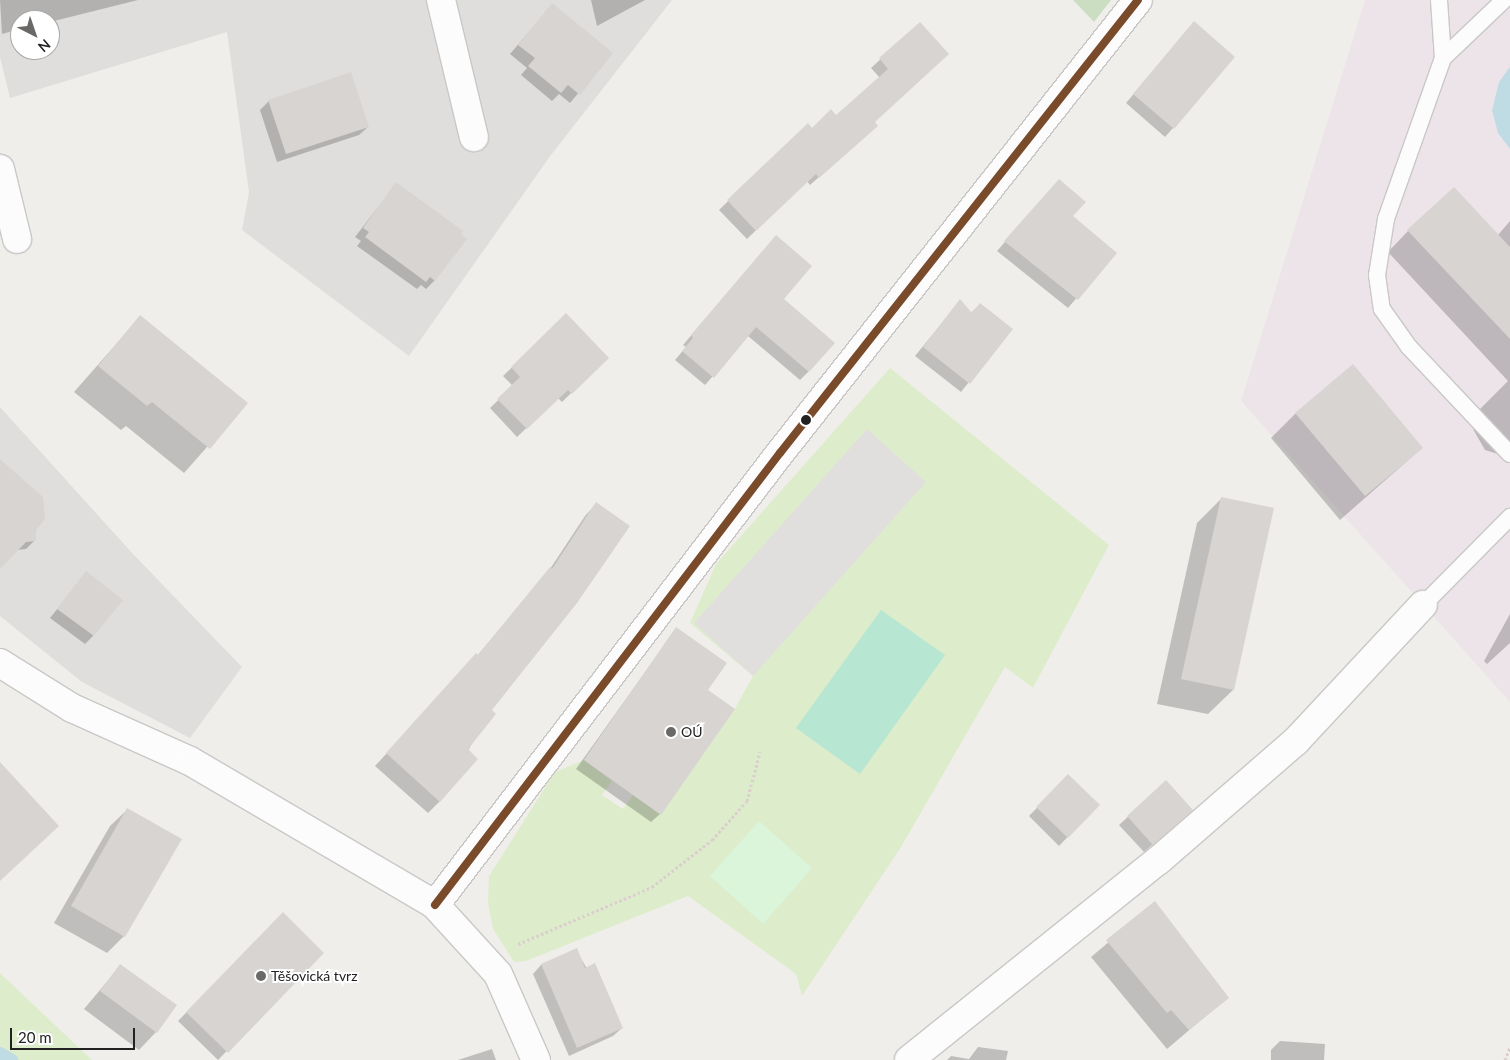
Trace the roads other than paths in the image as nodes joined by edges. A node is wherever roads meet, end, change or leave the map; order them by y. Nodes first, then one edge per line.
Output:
1 (441, 0) edge
2 (1138, 0) edge
3 (1439, 0) edge
4 (1504, 0) edge
5 (1443, 58) junction
6 (474, 137) dead end
7 (0, 169) edge
8 (17, 239) dead end
9 (1510, 454) edge
10 (1510, 517) edge
11 (1423, 605) joint
12 (0, 663) edge
13 (435, 905) junction
14 (536, 1060) edge
15 (909, 1060) edge

1 - 6 street
2 - 13 street
3 - 5 lane
4 - 5 lane
5 - 9 lane
7 - 8 street
10 - 11 lane
11 - 15 street
12 - 13 street
13 - 14 street

